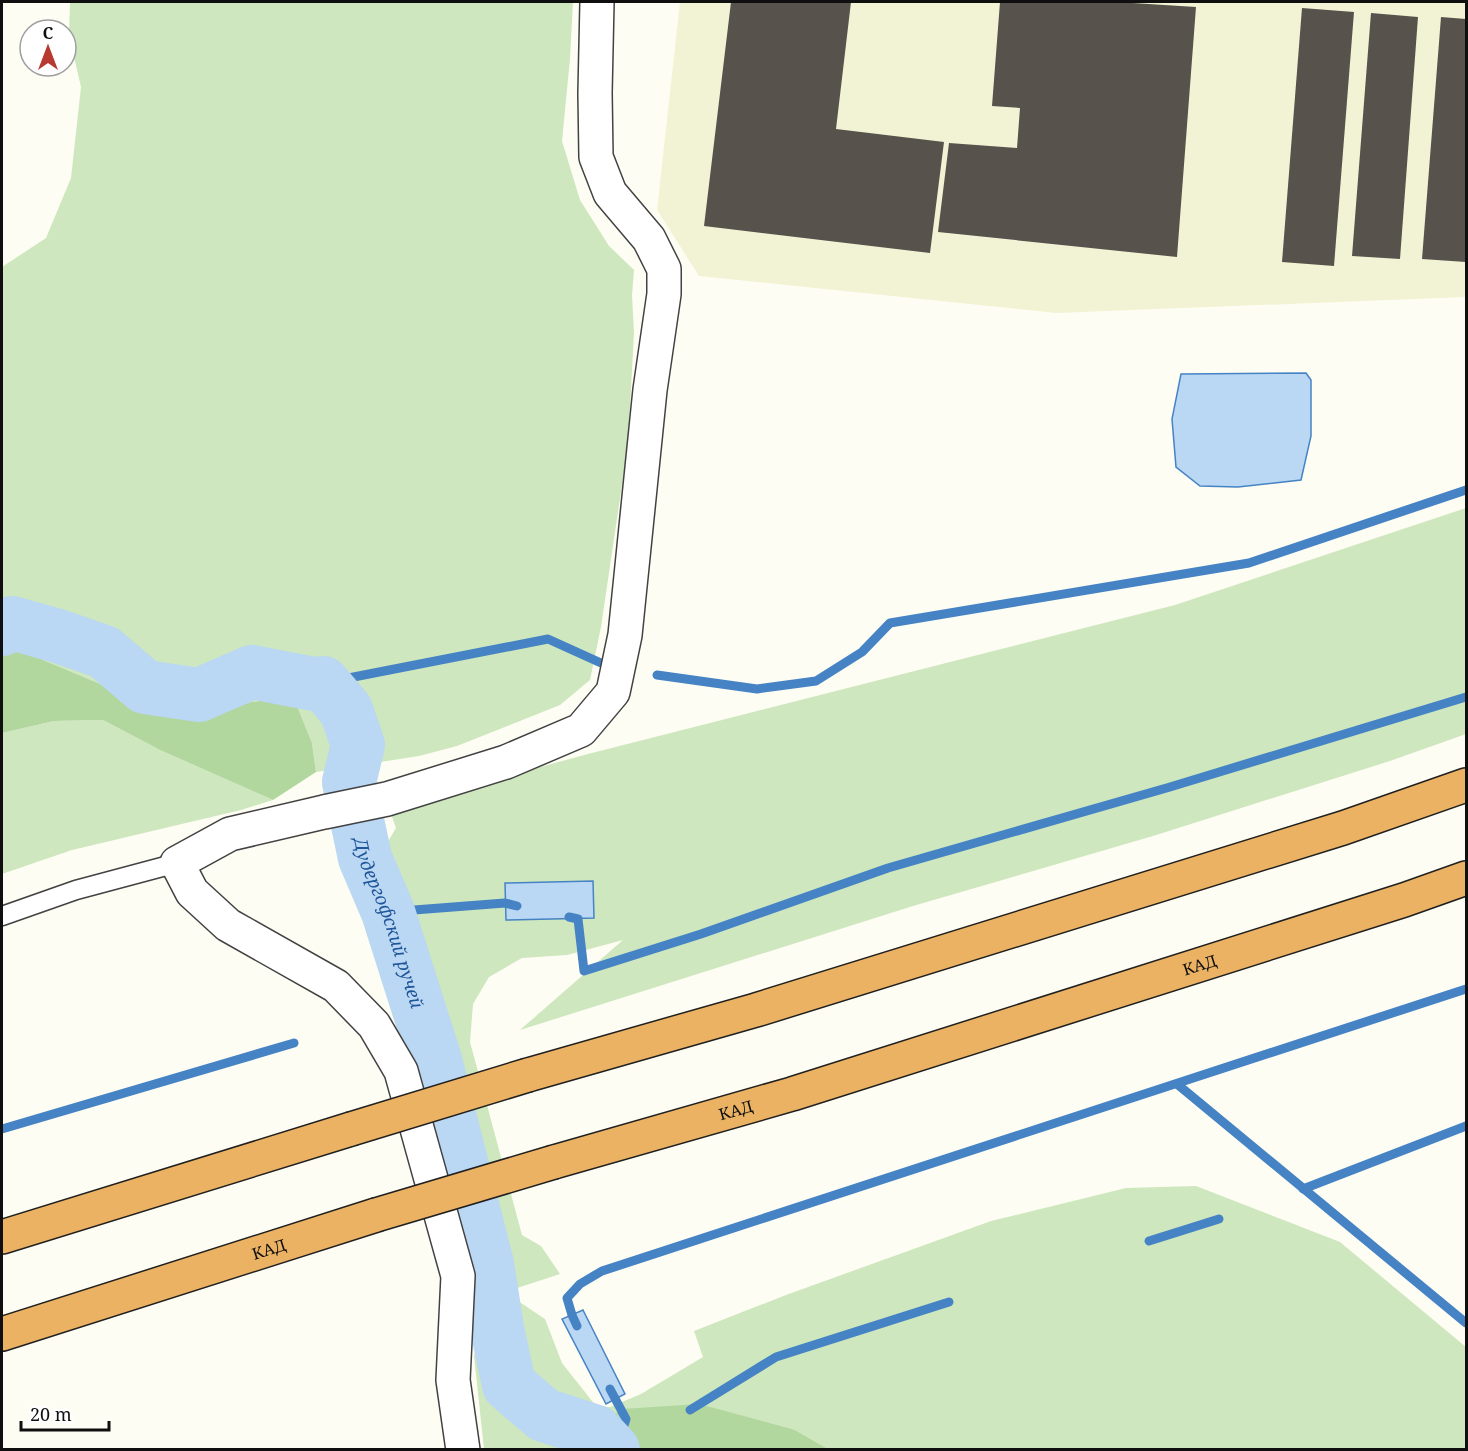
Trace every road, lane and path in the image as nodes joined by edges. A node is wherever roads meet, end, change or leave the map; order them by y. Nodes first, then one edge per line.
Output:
1 (597, 2) edge
2 (1467, 784) edge
3 (177, 863) junction
4 (1467, 878) edge
5 (2, 916) edge
6 (2, 1237) edge
7 (2, 1334) edge
8 (463, 1449) edge

1 - 3 street
2 - 6 highway, bridge
3 - 5 lane
3 - 8 street
4 - 7 highway, КАД, bridge

